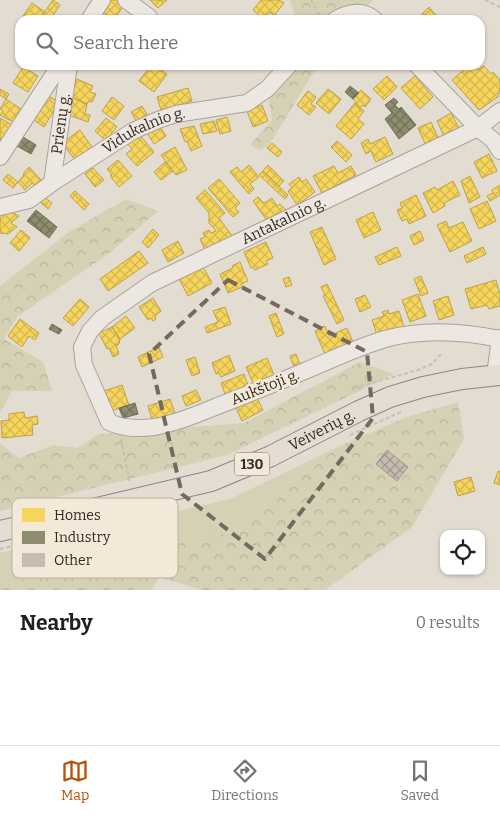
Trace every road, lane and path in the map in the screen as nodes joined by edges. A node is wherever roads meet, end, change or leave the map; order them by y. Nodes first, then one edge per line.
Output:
1 (102, 0) edge
2 (126, 0) edge
3 (311, 0) edge
4 (485, 0) edge
5 (500, 7) edge
6 (92, 15) edge
7 (145, 15) edge
8 (319, 15) edge
9 (346, 15) edge
10 (367, 15) edge
11 (57, 70) edge
12 (68, 70) edge
13 (284, 70) edge
14 (423, 70) edge
15 (500, 111) edge
16 (478, 128) junction
17 (500, 151) edge
18 (0, 157) edge
19 (52, 183) junction
20 (0, 207) edge
21 (499, 338) edge
22 (442, 353) dead end
23 (498, 375) edge
24 (354, 388) dead end
25 (118, 427) junction
26 (130, 484) dead end
27 (140, 498) edge

1 - 6 street
2 - 7 street
3 - 8 path
4 - 5 path
9 - 10 street
11 - 18 street
12 - 19 street, Prienų g.
13 - 19 street, Vidukalnio g.
14 - 16 street
15 - 16 street, Antakalnio g.
16 - 17 street
16 - 25 street, Antakalnio g.
19 - 20 street, Vidukalnio g.
21 - 23 street
21 - 25 street, Aukštoji g.
22 - 24 path
23 - 27 main road, Veiverių g. / 130
25 - 26 path

